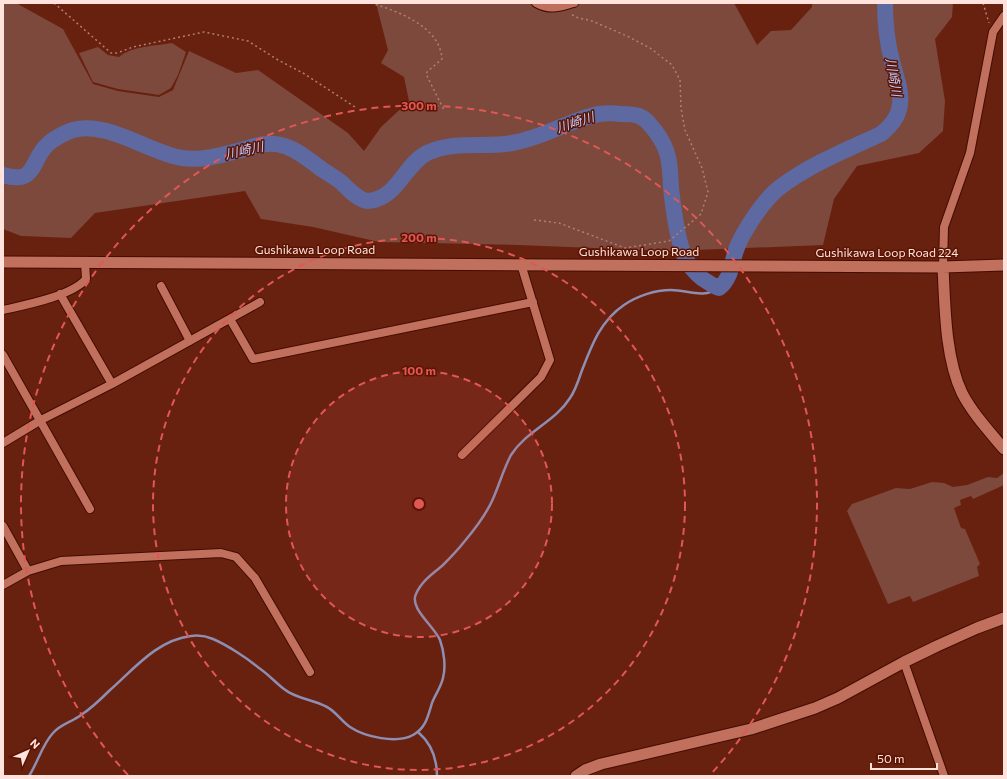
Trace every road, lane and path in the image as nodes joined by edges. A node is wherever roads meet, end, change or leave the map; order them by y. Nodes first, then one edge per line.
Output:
1 (54, 3) edge
2 (371, 3) edge
3 (536, 3) edge
4 (574, 3) edge
5 (983, 3) edge
6 (563, 6) junction
7 (1004, 16) edge
8 (993, 32) junction
9 (354, 107) dead end
10 (444, 110) dead end
11 (534, 220) dead end
12 (3, 262) edge
13 (85, 262) junction
14 (522, 264) junction
15 (1004, 265) edge
16 (771, 266) joint
17 (943, 267) junction
18 (161, 286) dead end
19 (60, 294) junction
20 (260, 302) dead end
21 (534, 302) junction
22 (3, 310) edge
23 (230, 319) junction
24 (190, 341) junction
25 (3, 355) edge
26 (112, 384) junction
27 (41, 420) junction
28 (3, 443) edge
29 (1004, 449) edge
30 (462, 455) dead end
31 (90, 509) dead end
32 (3, 526) edge
33 (28, 571) junction
34 (3, 585) edge
35 (1004, 618) edge
36 (904, 662) junction
37 (310, 672) dead end
38 (576, 776) edge
39 (944, 776) edge

1 - 9 path
2 - 10 path
3 - 6 street
4 - 6 street
5 - 8 path
6 - 11 path
7 - 8 street
8 - 17 street
12 - 13 main road, Gushikawa Loop Road
13 - 14 main road, Gushikawa Loop Road
13 - 19 street
14 - 16 main road, Gushikawa Loop Road
14 - 21 street
15 - 17 main road, Gushikawa Loop Road 224
16 - 17 main road, Gushikawa Loop Road 224
17 - 29 main road
18 - 24 street
19 - 22 street
19 - 26 street
20 - 23 street
21 - 23 street
21 - 30 street
23 - 24 street
24 - 26 street
25 - 27 street
26 - 27 street
27 - 28 street
27 - 31 street
32 - 33 street
33 - 34 street
33 - 37 street
35 - 36 main road
36 - 38 main road
36 - 39 street

